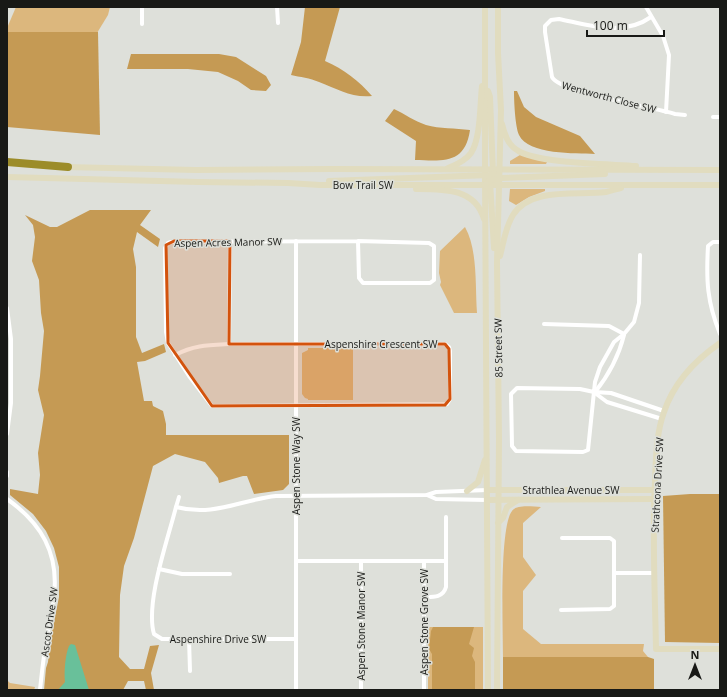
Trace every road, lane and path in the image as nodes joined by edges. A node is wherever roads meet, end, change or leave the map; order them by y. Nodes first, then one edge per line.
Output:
1 (142, 7) edge
2 (277, 7) edge
3 (485, 7) edge
4 (498, 7) edge
5 (646, 7) edge
6 (651, 17) junction
7 (278, 23) dead end
8 (142, 24) dead end
9 (486, 64) junction
10 (501, 110) junction
11 (666, 112) junction
12 (685, 115) dead end
13 (713, 117) dead end
14 (720, 117) edge
15 (7, 162) edge
16 (7, 166) edge
17 (68, 167) junction
18 (445, 170) junction
19 (674, 170) junction
20 (720, 170) edge
21 (491, 176) junction
22 (7, 177) edge
23 (288, 183) junction
24 (320, 185) junction
25 (499, 185) junction
26 (631, 186) junction
27 (720, 186) edge
28 (485, 225) junction
29 (230, 241) junction
30 (296, 241) junction
31 (358, 241) junction
32 (720, 242) edge
33 (640, 255) dead end
34 (497, 263) junction
35 (7, 308) edge
36 (498, 312) junction
37 (544, 324) dead end
38 (624, 334) junction
39 (720, 334) edge
40 (720, 343) edge
41 (229, 344) junction
42 (296, 345) junction
43 (175, 355) junction
44 (594, 392) junction
45 (296, 405) junction
46 (664, 411) junction
47 (662, 419) junction
48 (7, 434) edge
49 (487, 455) junction
50 (7, 472) edge
51 (7, 476) edge
52 (487, 490) junction
53 (498, 490) junction
54 (655, 490) junction
55 (467, 491) junction
56 (296, 495) junction
57 (427, 495) junction
58 (180, 497) dead end
59 (7, 499) edge
60 (488, 500) junction
61 (498, 500) junction
62 (518, 500) junction
63 (654, 500) junction
64 (176, 507) junction
65 (446, 518) dead end
66 (498, 523) junction
67 (562, 538) dead end
68 (296, 561) junction
69 (424, 561) junction
70 (446, 561) junction
71 (361, 562) junction
72 (159, 569) junction
73 (614, 573) junction
74 (654, 573) junction
75 (230, 574) dead end
76 (423, 596) junction
77 (561, 610) dead end
78 (295, 639) junction
79 (189, 640) junction
80 (720, 649) edge
81 (190, 671) dead end
82 (40, 690) edge
83 (296, 690) edge
84 (361, 690) edge
85 (424, 690) edge
86 (488, 690) edge
87 (497, 690) edge

1 - 8 street
2 - 7 street
3 - 9 main road, 85 Street SW
4 - 10 main road, 85 Street SW
5 - 6 street, Wentworth Close SW
6 - 11 street, Wentworth Close SW
6 - 11 street, Wentworth Close SW
9 - 18 main road
9 - 21 main road, 85 Street SW
10 - 19 main road
10 - 21 main road, 85 Street SW
11 - 12 street, Wentworth Close SW
13 - 14 street
15 - 17 highway
16 - 17 main road, Bow Trail SW
17 - 18 main road, Bow Trail SW
18 - 21 main road, Bow Trail SW
19 - 20 main road
19 - 21 main road
21 - 23 main road
21 - 24 main road, Bow Trail SW
21 - 25 main road, 85 Street SW
21 - 28 main road, 85 Street SW
21 - 36 main road
22 - 23 main road, Bow Trail SW
23 - 24 main road, Bow Trail SW
24 - 28 main road
25 - 26 main road
25 - 34 main road, 85 Street SW
26 - 27 main road
26 - 34 main road
28 - 49 main road, 85 Street SW
29 - 30 street, Aspen Acres Manor SW
29 - 41 street
29 - 43 street, Aspen Acres Manor SW
30 - 31 street, Aspen Acres Manor SW
30 - 42 street, Aspen Stone Way SW
31 - 31 street, Aspen Acres Manor SW
32 - 39 street
33 - 38 street
34 - 36 main road, 85 Street SW
35 - 48 street
36 - 53 main road, 85 Street SW
37 - 38 street
38 - 44 street
38 - 44 street
40 - 46 main road, Strathcona Drive SW
41 - 42 street
41 - 43 street
42 - 45 street, Aspen Stone Way SW
42 - 45 street, Aspenshire Crescent SW
43 - 45 street, Aspen Acres Manor SW
44 - 44 street
44 - 46 street
44 - 47 street
45 - 56 street, Aspen Stone Way SW
46 - 47 main road, Strathcona Drive SW
47 - 54 main road, Strathcona Drive SW
49 - 52 main road, 85 Street SW
49 - 55 main road
50 - 51 street
52 - 53 main road, Strathlea Avenue SW
52 - 55 street
52 - 60 main road, 85 Street SW
53 - 54 main road, Strathlea Avenue SW
53 - 61 main road, 85 Street SW
54 - 63 main road, Strathcona Drive SW
55 - 57 street
56 - 57 street
56 - 64 street
56 - 68 street, Aspen Stone Way SW
57 - 60 street
58 - 64 street, Aspenshire Drive SW
59 - 82 street, Ascot Drive SW
60 - 61 main road, Strathlea Avenue SW
60 - 86 main road, 85 Street SW
61 - 62 main road, Strathlea Avenue SW
61 - 66 main road, 85 Street SW
62 - 63 main road, Strathlea Avenue SW
62 - 66 main road
63 - 74 main road, Strathcona Drive SW
64 - 72 street, Aspenshire Drive SW
65 - 70 street
66 - 87 main road, 85 Street SW
67 - 73 street
68 - 71 street, Aspen Stone Grove SW
68 - 78 street, Aspen Stone Way SW
69 - 70 street
69 - 71 street, Aspen Stone Grove SW
69 - 76 street, Aspen Stone Grove SW
70 - 76 street
71 - 84 street, Aspen Stone Manor SW
72 - 75 street
72 - 79 street, Aspenshire Drive SW
73 - 74 street
73 - 77 street
74 - 80 main road, Strathcona Drive SW
76 - 85 street, Aspen Stone Grove SW
78 - 79 street, Aspenshire Drive SW
78 - 83 street, Aspen Stone Way SW
79 - 81 street

